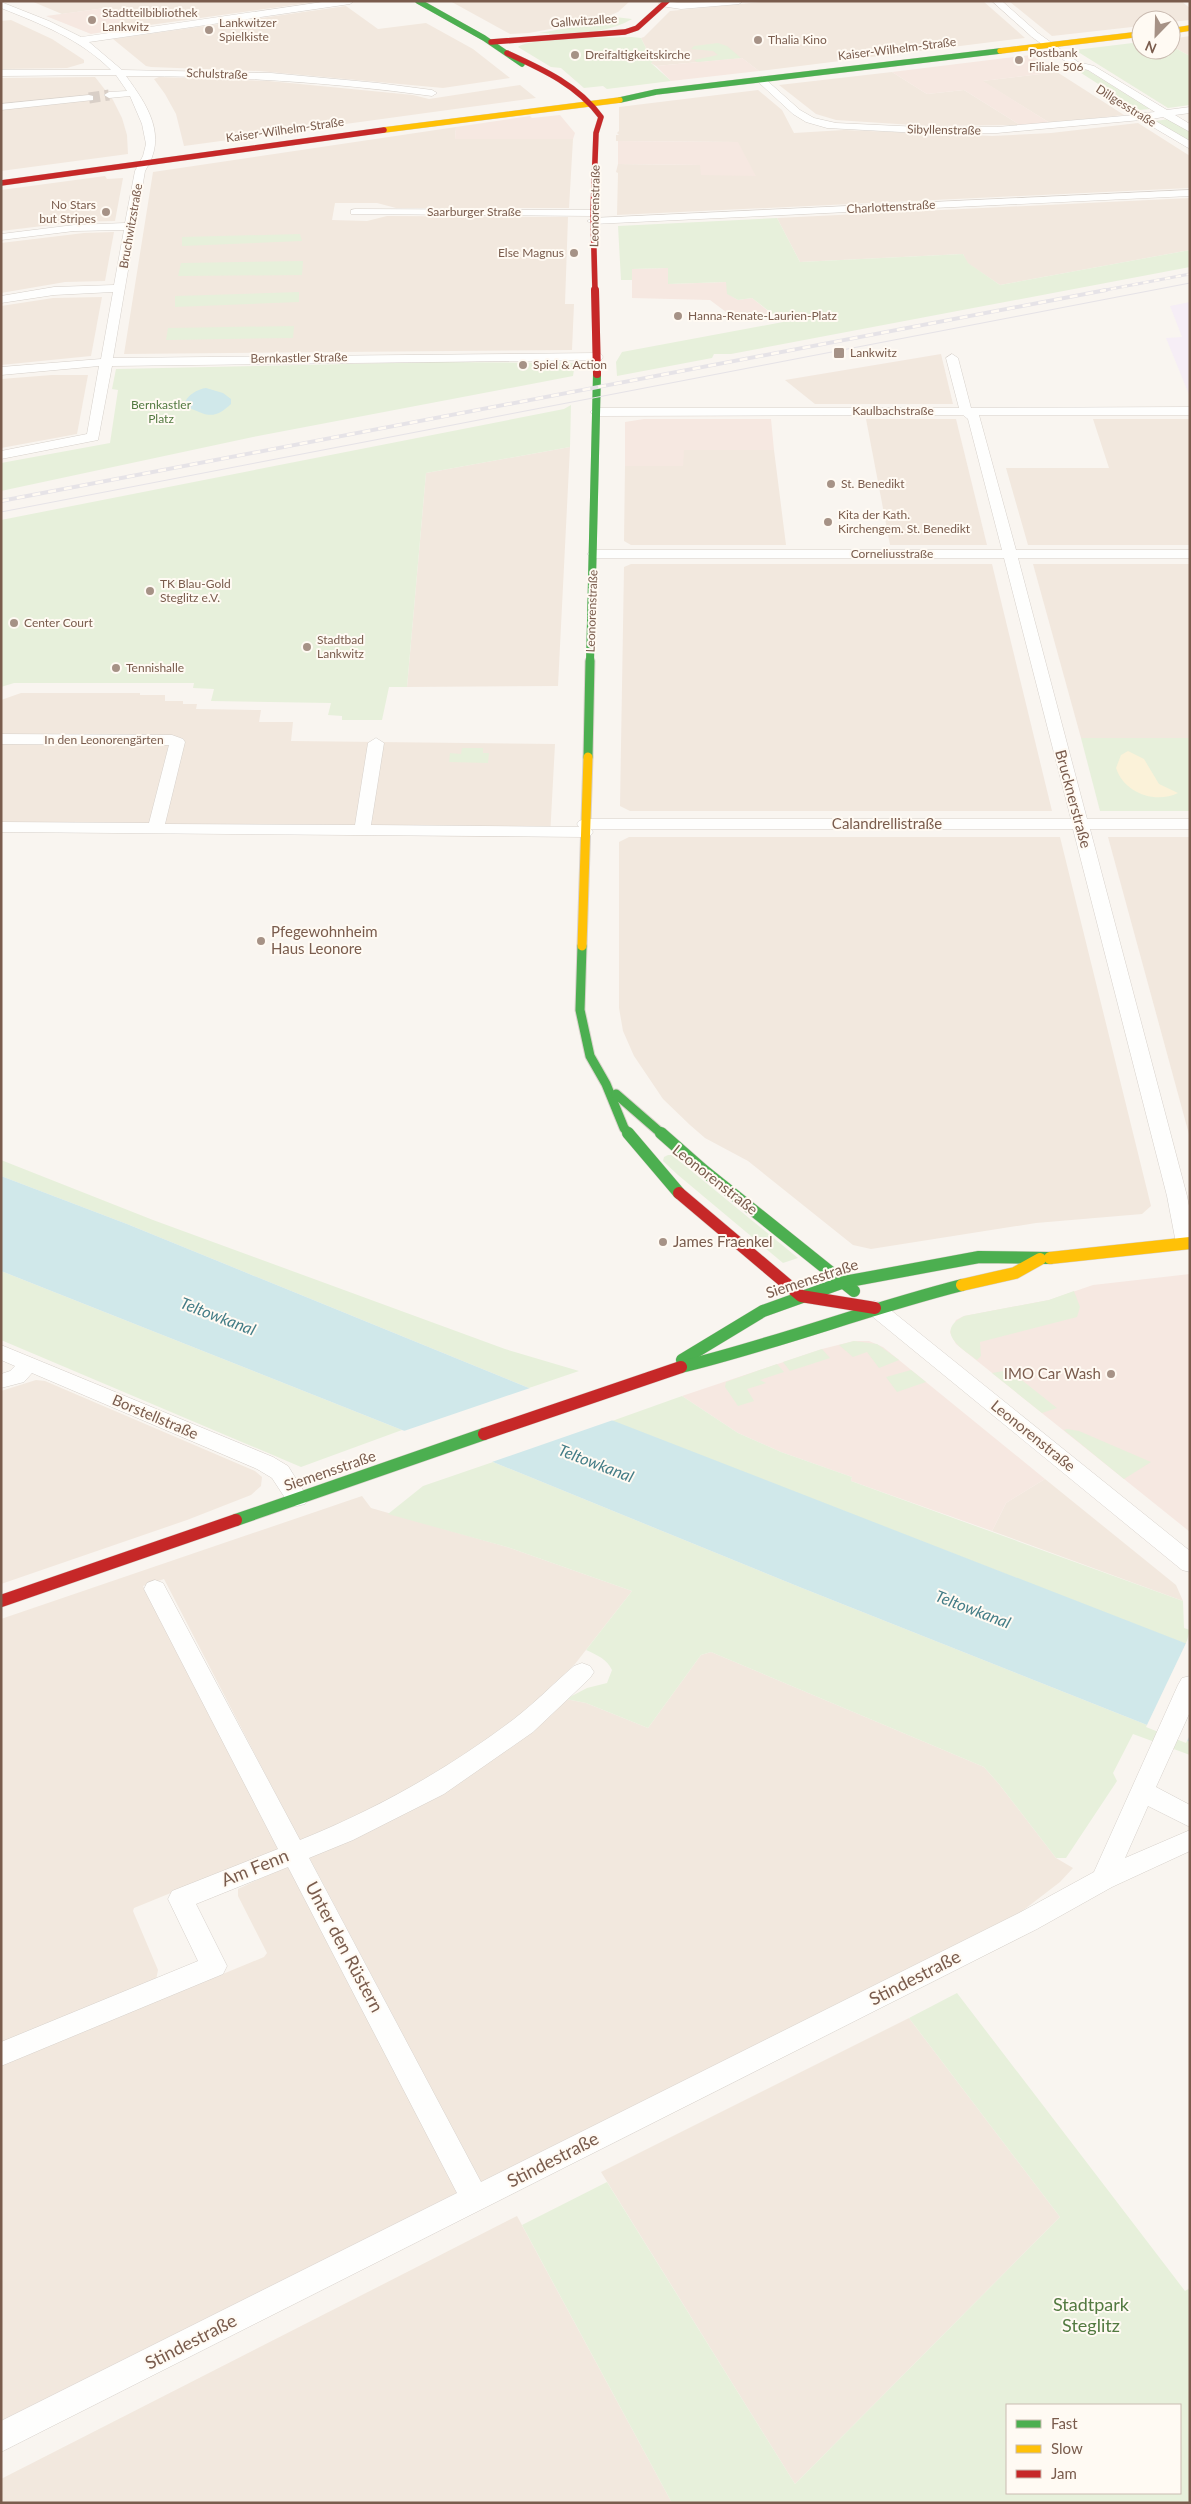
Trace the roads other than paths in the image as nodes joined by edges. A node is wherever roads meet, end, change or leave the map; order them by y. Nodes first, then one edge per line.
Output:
1 (350, 1) edge
2 (418, 1) edge
3 (739, 1) edge
4 (996, 1) edge
5 (666, 3) edge
6 (1, 5) edge
7 (1131, 35) edge
8 (80, 40) junction
9 (491, 42) junction
10 (1050, 45) junction
11 (507, 53) junction
12 (1075, 64) junction
13 (119, 72) junction
14 (1, 73) edge
15 (1082, 78) dead end
16 (760, 79) junction
17 (133, 93) junction
18 (432, 93) dead end
19 (109, 95) tunnel mouth
20 (89, 98) tunnel mouth
21 (589, 101) junction
22 (571, 103) junction
23 (1, 107) edge
24 (1130, 108) dead end
25 (1190, 110) edge
26 (1165, 114) junction
27 (1143, 117) junction
28 (1190, 129) edge
29 (596, 133) junction
30 (1190, 146) edge
31 (148, 160) junction
32 (1, 178) edge
33 (1, 183) edge
34 (1190, 193) edge
35 (355, 212) dead end
36 (593, 217) junction
37 (130, 226) junction
38 (1, 237) edge
39 (120, 288) junction
40 (1, 300) edge
41 (597, 356) junction
42 (952, 358) dead end
43 (107, 363) junction
44 (1, 371) edge
45 (966, 411) junction
46 (1190, 411) edge
47 (596, 412) junction
48 (1, 455) edge
49 (594, 554) junction
50 (1009, 554) junction
51 (1190, 554) edge
52 (1, 739) edge
53 (376, 743) dead end
54 (1080, 824) junction
55 (1190, 824) edge
56 (1, 827) edge
57 (156, 828) junction
58 (585, 828) junction
59 (362, 830) junction
60 (606, 1084) junction
61 (1188, 1243) edge
62 (1040, 1259) junction
63 (844, 1282) junction
64 (801, 1296) junction
65 (875, 1308) junction
66 (1, 1352) edge
67 (29, 1364) junction
68 (669, 1370) junction
69 (1, 1381) edge
70 (297, 1498) junction
71 (1190, 1564) edge
72 (155, 1589) dead end
73 (1, 1601) edge
74 (582, 1672) dead end
75 (1190, 1684) edge
76 (1141, 1791) junction
77 (1190, 1817) edge
78 (1190, 1840) edge
79 (294, 1852) junction
80 (1103, 1879) junction
81 (1, 2054) edge
82 (475, 2199) junction
83 (1, 2437) edge

1 - 8 street
2 - 9 main road
3 - 5 street
4 - 10 street, Dillgesstraße
5 - 9 main road, Gallwitzallee
6 - 8 street, Bruchwitzstraße
7 - 10 main road, Kaiser-Wilhelm-Straße
8 - 13 street, Bruchwitzstraße
9 - 11 main road
10 - 12 street, Dillgesstraße
10 - 16 main road, Kaiser-Wilhelm-Straße
11 - 21 main road
11 - 22 main road
12 - 15 street, Dillgesstraße
12 - 26 street, Dillgesstraße
13 - 14 street, Schulstraße
13 - 17 street, Bruchwitzstraße
13 - 18 street, Schulstraße
16 - 21 main road, Kaiser-Wilhelm-Straße
16 - 27 street, Sibyllenstraße
17 - 19 street
17 - 31 street, Bruchwitzstraße
20 - 23 street
21 - 22 main road, Kaiser-Wilhelm-Straße
21 - 29 main road, Leonorenstraße
22 - 29 main road
22 - 31 main road, Kaiser-Wilhelm-Straße
24 - 27 street, Dillgesstraße
25 - 26 street, Sibyllenstraße
26 - 27 street, Sibyllenstraße
26 - 28 street, Dillgesstraße
27 - 30 street, Dillgesstraße
29 - 36 main road, Leonorenstraße
31 - 32 main road, Kaiser-Wilhelm-Straße
31 - 33 main road, Kaiser-Wilhelm-Straße
31 - 37 street, Bruchwitzstraße
34 - 36 street, Charlottenstraße
35 - 36 street, Saarburger Straße
36 - 41 main road, Leonorenstraße
37 - 38 street
37 - 39 street, Bruchwitzstraße
39 - 40 street
39 - 43 street, Bruchwitzstraße
41 - 43 street, Bernkastler Straße
41 - 47 main road, Leonorenstraße
42 - 45 street, Brucknerstraße
43 - 44 street, Bernkastler Straße
43 - 48 street, Bruchwitzstraße
45 - 46 street, Kaulbachstraße
45 - 47 street, Kaulbachstraße
45 - 50 street, Brucknerstraße
47 - 49 main road, Leonorenstraße
49 - 50 street, Corneliusstraße
49 - 58 main road, Leonorenstraße
50 - 51 street, Corneliusstraße
50 - 54 street, Brucknerstraße
52 - 57 street, In den Leonorengärten
53 - 59 street
54 - 55 street, Calandrellistraße
54 - 58 street, Calandrellistraße
54 - 61 street, Brucknerstraße
56 - 57 street
57 - 59 street
58 - 59 street
58 - 60 main road, Leonorenstraße
60 - 63 main road, Leonorenstraße
60 - 64 main road, Leonorenstraße
61 - 62 main road, Siemensstraße
62 - 63 main road, Siemensstraße
62 - 65 main road, Siemensstraße
63 - 64 main road, Siemensstraße
63 - 65 main road, Leonorenstraße
64 - 65 main road, Leonorenstraße
64 - 68 main road, Siemensstraße
65 - 68 main road, Siemensstraße
65 - 71 street, Leonorenstraße
66 - 67 street, Borstellstraße
67 - 69 street
67 - 70 street, Borstellstraße
68 - 70 main road, Siemensstraße
70 - 73 main road, Siemensstraße
72 - 79 street, Unter den Rüstern
74 - 79 street, Am Fenn
75 - 76 street
76 - 77 street
76 - 80 street
78 - 80 street, Stindestraße
79 - 81 street, Am Fenn
79 - 82 street, Unter den Rüstern
80 - 82 street, Stindestraße
82 - 83 street, Stindestraße

